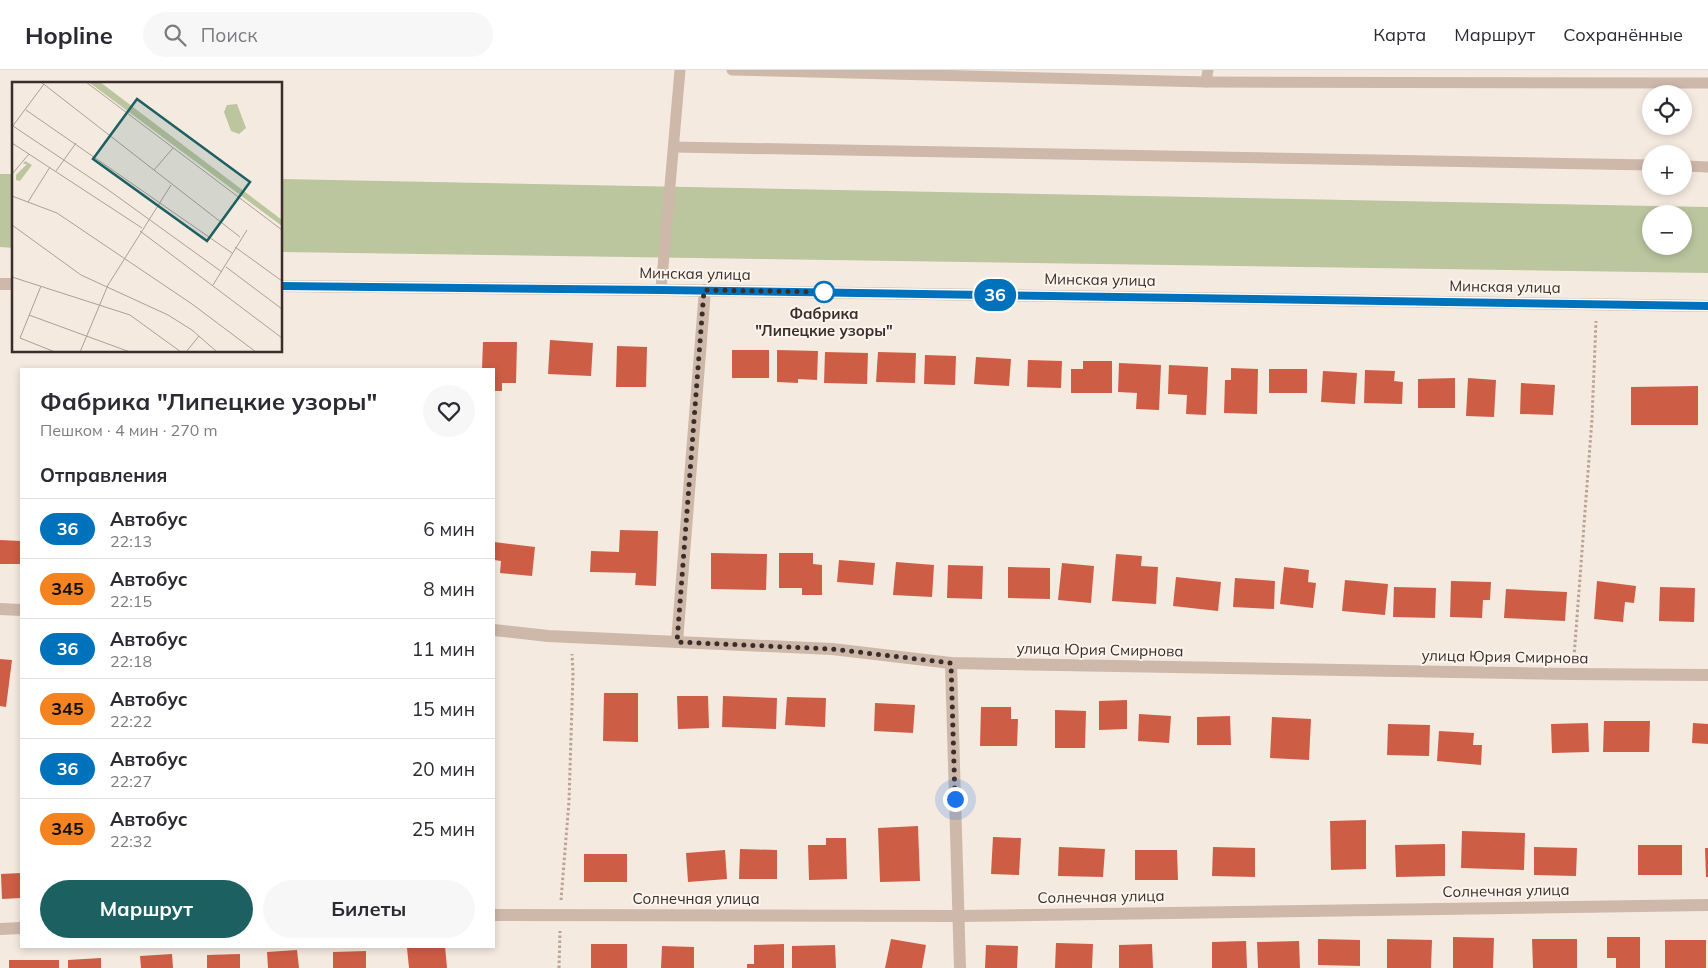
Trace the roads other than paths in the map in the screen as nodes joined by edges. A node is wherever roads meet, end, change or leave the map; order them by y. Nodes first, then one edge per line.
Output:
1 (680, 70) edge
2 (732, 70) edge
3 (1207, 76) edge
4 (1708, 83) edge
5 (674, 147) junction
6 (1642, 166) edge
7 (1692, 166) edge
8 (1708, 166) edge
9 (282, 286) edge
10 (661, 290) junction
11 (704, 290) junction
12 (1708, 306) edge
13 (0, 609) edge
14 (20, 610) edge
15 (495, 630) edge
16 (677, 642) junction
17 (951, 663) junction
18 (1708, 675) edge
19 (1708, 904) edge
20 (495, 915) edge
21 (959, 916) junction
22 (20, 928) edge
23 (0, 929) edge
24 (960, 968) edge

1 - 5 lane
2 - 3 lane
3 - 4 lane
5 - 6 lane
5 - 10 lane
7 - 8 lane
9 - 10 street, Минская улица
10 - 11 street, Минская улица
11 - 12 street, Минская улица
11 - 16 street
13 - 14 street
15 - 16 street, улица Юрия Смирнова
16 - 17 street, улица Юрия Смирнова
17 - 18 street, улица Юрия Смирнова
17 - 21 street
19 - 21 street, Солнечная улица
20 - 21 street, Солнечная улица
21 - 24 street
22 - 23 street

